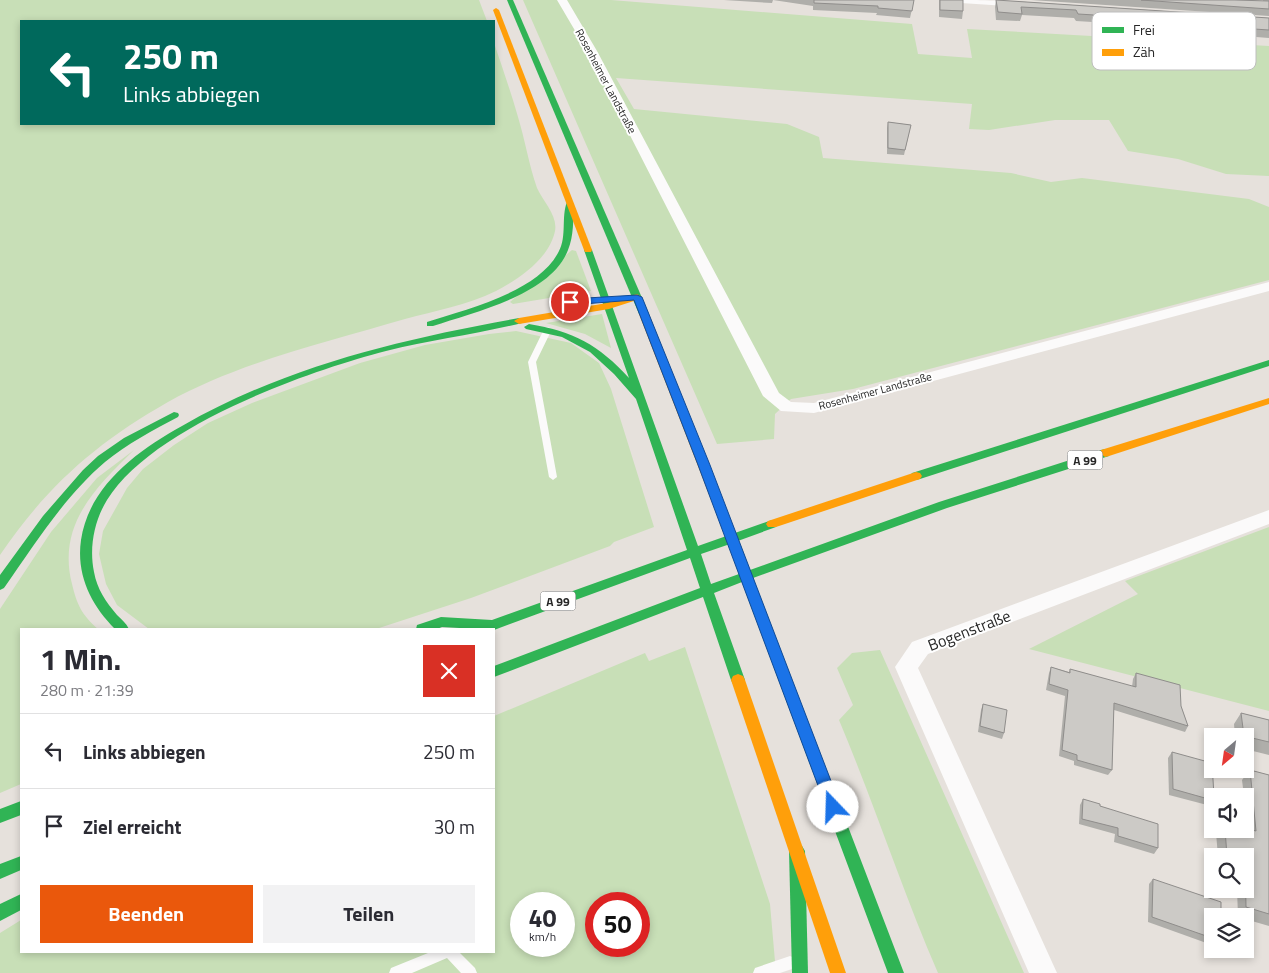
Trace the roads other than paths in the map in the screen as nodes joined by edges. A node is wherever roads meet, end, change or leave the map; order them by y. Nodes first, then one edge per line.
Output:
1 (492, 0) edge
2 (510, 0) edge
3 (562, 0) edge
4 (961, 0) edge
5 (1036, 5) edge
6 (570, 204) junction
7 (1269, 286) edge
8 (637, 297) junction
9 (607, 302) junction
10 (537, 306) dead end
11 (508, 310) dead end
12 (495, 325) junction
13 (418, 328) junction
14 (548, 329) junction
15 (1269, 363) edge
16 (282, 368) dead end
17 (642, 400) junction
18 (1269, 401) edge
19 (182, 410) dead end
20 (553, 478) dead end
21 (1269, 517) edge
22 (0, 585) edge
23 (487, 627) edge
24 (122, 628) edge
25 (425, 628) edge
26 (495, 672) edge
27 (20, 808) edge
28 (0, 816) edge
29 (796, 851) junction
30 (20, 863) edge
31 (0, 872) edge
32 (20, 903) edge
33 (0, 913) edge
34 (444, 953) edge
35 (451, 953) edge
36 (800, 966) edge
37 (396, 973) edge
38 (470, 973) edge
39 (760, 973) edge
40 (838, 973) edge
41 (896, 973) edge
42 (1043, 973) edge

1 - 6 main road
2 - 8 main road
3 - 7 street, Rosenheimer Landstraße
4 - 5 street
6 - 9 main road
6 - 13 main road
8 - 9 main road
8 - 41 main road
9 - 10 main road
9 - 12 main road
9 - 17 main road
11 - 13 main road
12 - 14 main road
12 - 24 main road
13 - 16 main road
14 - 17 main road
14 - 20 lane
15 - 23 main road, A 99
17 - 29 main road
18 - 26 main road, A 99
19 - 22 main road
21 - 42 street, Bogenstraße
23 - 25 main road
27 - 28 main road
29 - 36 main road
29 - 40 main road
30 - 31 main road
32 - 33 main road
34 - 37 lane
35 - 38 lane
36 - 39 lane

